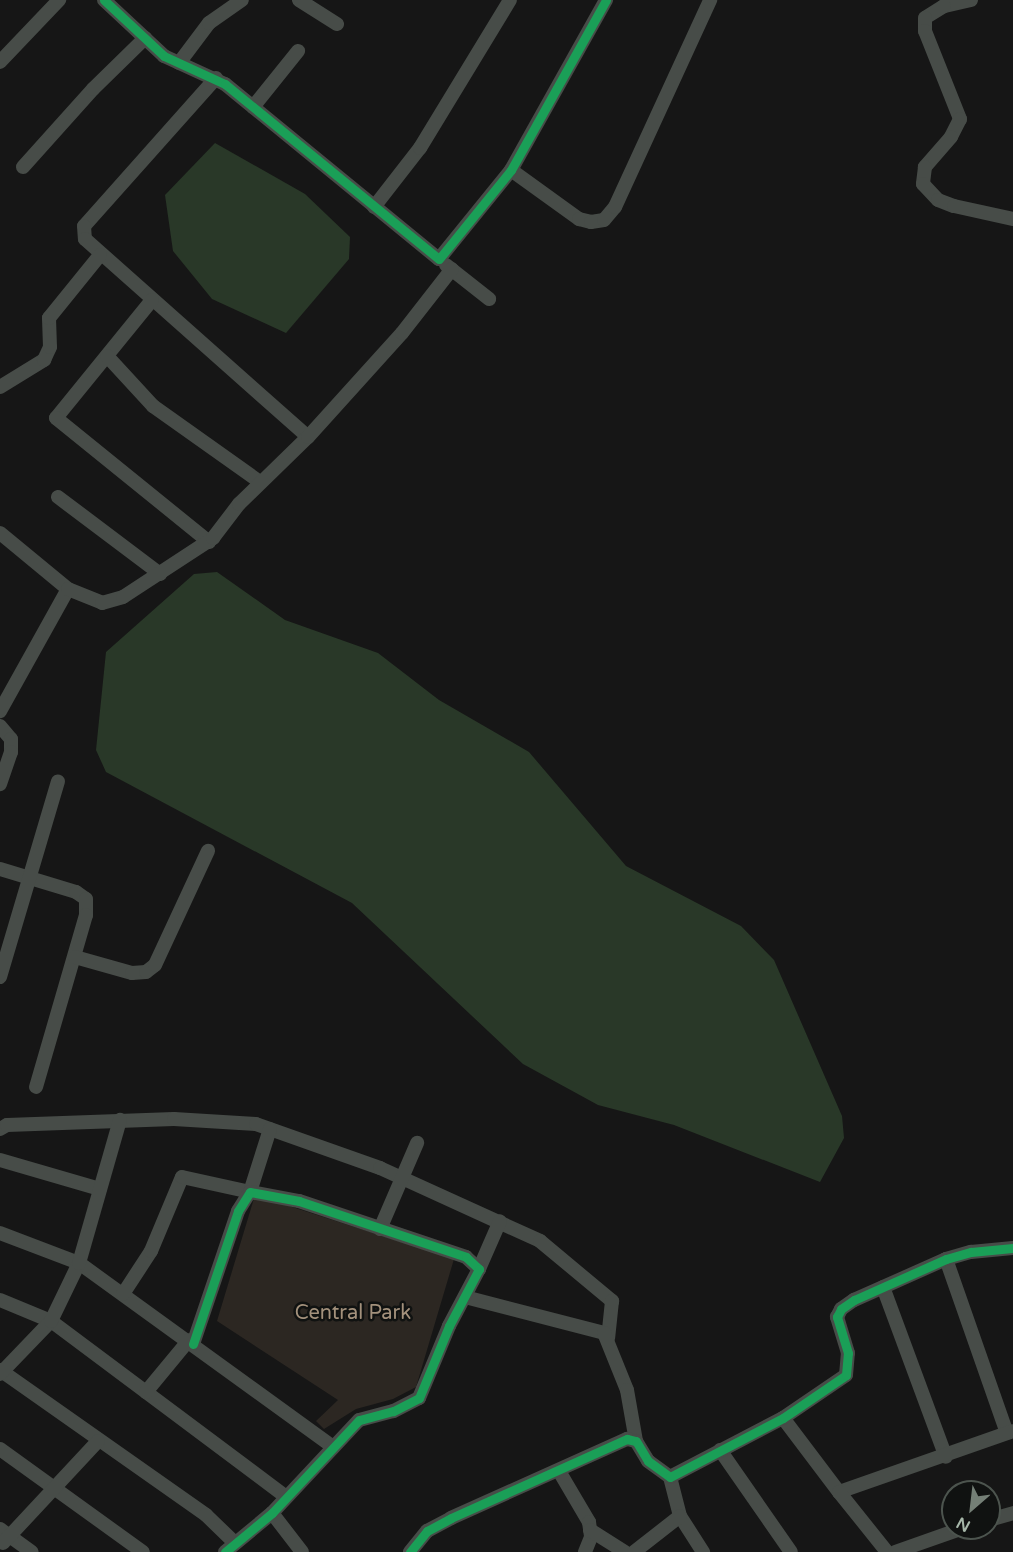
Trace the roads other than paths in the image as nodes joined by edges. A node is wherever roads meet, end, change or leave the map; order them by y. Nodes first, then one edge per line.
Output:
1 (59, 0) edge
2 (104, 0) edge
3 (242, 0) edge
4 (300, 0) edge
5 (510, 0) edge
6 (606, 0) edge
7 (710, 0) edge
8 (970, 0) edge
9 (337, 24) dead end
10 (145, 38) junction
11 (298, 51) dead end
12 (0, 62) edge
13 (179, 63) junction
14 (216, 78) junction
15 (253, 107) junction
16 (23, 167) dead end
17 (511, 170) junction
18 (374, 207) junction
19 (1013, 219) edge
20 (100, 255) junction
21 (439, 259) junction
22 (452, 269) junction
23 (489, 299) dead end
24 (152, 300) junction
25 (107, 356) junction
26 (0, 387) edge
27 (308, 437) junction
28 (261, 482) junction
29 (58, 497) dead end
30 (0, 533) edge
31 (209, 542) junction
32 (160, 574) junction
33 (68, 589) junction
34 (0, 711) edge
35 (0, 726) edge
36 (58, 781) dead end
37 (0, 784) edge
38 (208, 851) dead end
39 (0, 869) edge
40 (32, 879) junction
41 (75, 957) junction
42 (1, 971) edge
43 (36, 1087) dead end
44 (120, 1120) junction
45 (0, 1129) edge
46 (270, 1129) junction
47 (415, 1147) dead end
48 (0, 1160) edge
49 (403, 1171) junction
50 (100, 1189) junction
51 (250, 1192) junction
52 (500, 1221) junction
53 (380, 1229) junction
54 (0, 1233) edge
55 (1013, 1248) edge
56 (946, 1259) junction
57 (79, 1263) junction
58 (479, 1269) junction
59 (883, 1287) junction
60 (123, 1294) junction
61 (465, 1297) junction
62 (0, 1300) edge
63 (51, 1321) junction
64 (608, 1338) junction
65 (191, 1342) junction
66 (1, 1372) edge
67 (146, 1392) junction
68 (783, 1418) junction
69 (1010, 1432) edge
70 (98, 1441) junction
71 (636, 1442) junction
72 (333, 1448) junction
73 (0, 1449) edge
74 (720, 1450) junction
75 (946, 1457) junction
76 (559, 1472) junction
77 (670, 1477) junction
78 (56, 1488) junction
79 (839, 1492) junction
80 (286, 1497) junction
81 (272, 1513) junction
82 (680, 1516) junction
83 (590, 1530) junction
84 (941, 1536) edge
85 (3, 1537) edge
86 (229, 1547) edge
87 (16, 1552) edge
88 (32, 1552) edge
89 (143, 1552) edge
90 (302, 1552) edge
91 (410, 1552) edge
92 (585, 1552) edge
93 (625, 1552) edge
94 (634, 1552) edge
95 (703, 1552) edge
96 (790, 1552) edge
97 (887, 1552) edge
98 (895, 1552) edge

1 - 12 street
2 - 10 street
3 - 13 street
4 - 9 street
5 - 18 street
6 - 17 street
7 - 17 street
8 - 19 street
10 - 13 street
10 - 16 street
11 - 15 street
13 - 14 street
14 - 15 street
14 - 20 street
15 - 18 street
17 - 21 street
18 - 21 street
20 - 24 street
20 - 26 street
21 - 22 street
22 - 23 street
22 - 27 street
24 - 25 street
24 - 27 street
25 - 28 street
25 - 31 street
27 - 28 street
28 - 31 street
29 - 32 street
30 - 33 street
31 - 32 street
32 - 33 street
33 - 34 street
35 - 37 street
36 - 40 street
38 - 41 street
39 - 40 street
40 - 41 street
40 - 42 street
41 - 43 street
44 - 45 street
44 - 46 street
44 - 50 street
46 - 49 street
46 - 51 street
47 - 49 street
48 - 50 street
49 - 52 street
49 - 53 street
50 - 57 street
51 - 53 street
51 - 60 street
51 - 65 street
52 - 58 street
52 - 64 street
53 - 58 street
54 - 57 street
55 - 56 street
56 - 59 street
56 - 69 street
57 - 60 street
57 - 63 street
58 - 61 street
59 - 68 street
59 - 75 street
60 - 65 street
61 - 64 street
61 - 72 street
62 - 63 street
63 - 66 street
63 - 67 street
64 - 71 street
65 - 67 street
65 - 72 street
66 - 70 street
67 - 80 street
68 - 74 street
68 - 79 street
69 - 75 street
70 - 78 street
70 - 86 street
71 - 76 street
71 - 77 street
72 - 80 street
73 - 78 street
74 - 77 street
74 - 96 street
75 - 79 street
76 - 83 street
76 - 91 street
77 - 82 street
78 - 85 street
78 - 89 street
79 - 97 street
80 - 81 street
81 - 86 street
81 - 90 street
82 - 94 street
82 - 95 street
83 - 92 street
83 - 93 street
84 - 98 street
85 - 87 street
85 - 88 street

